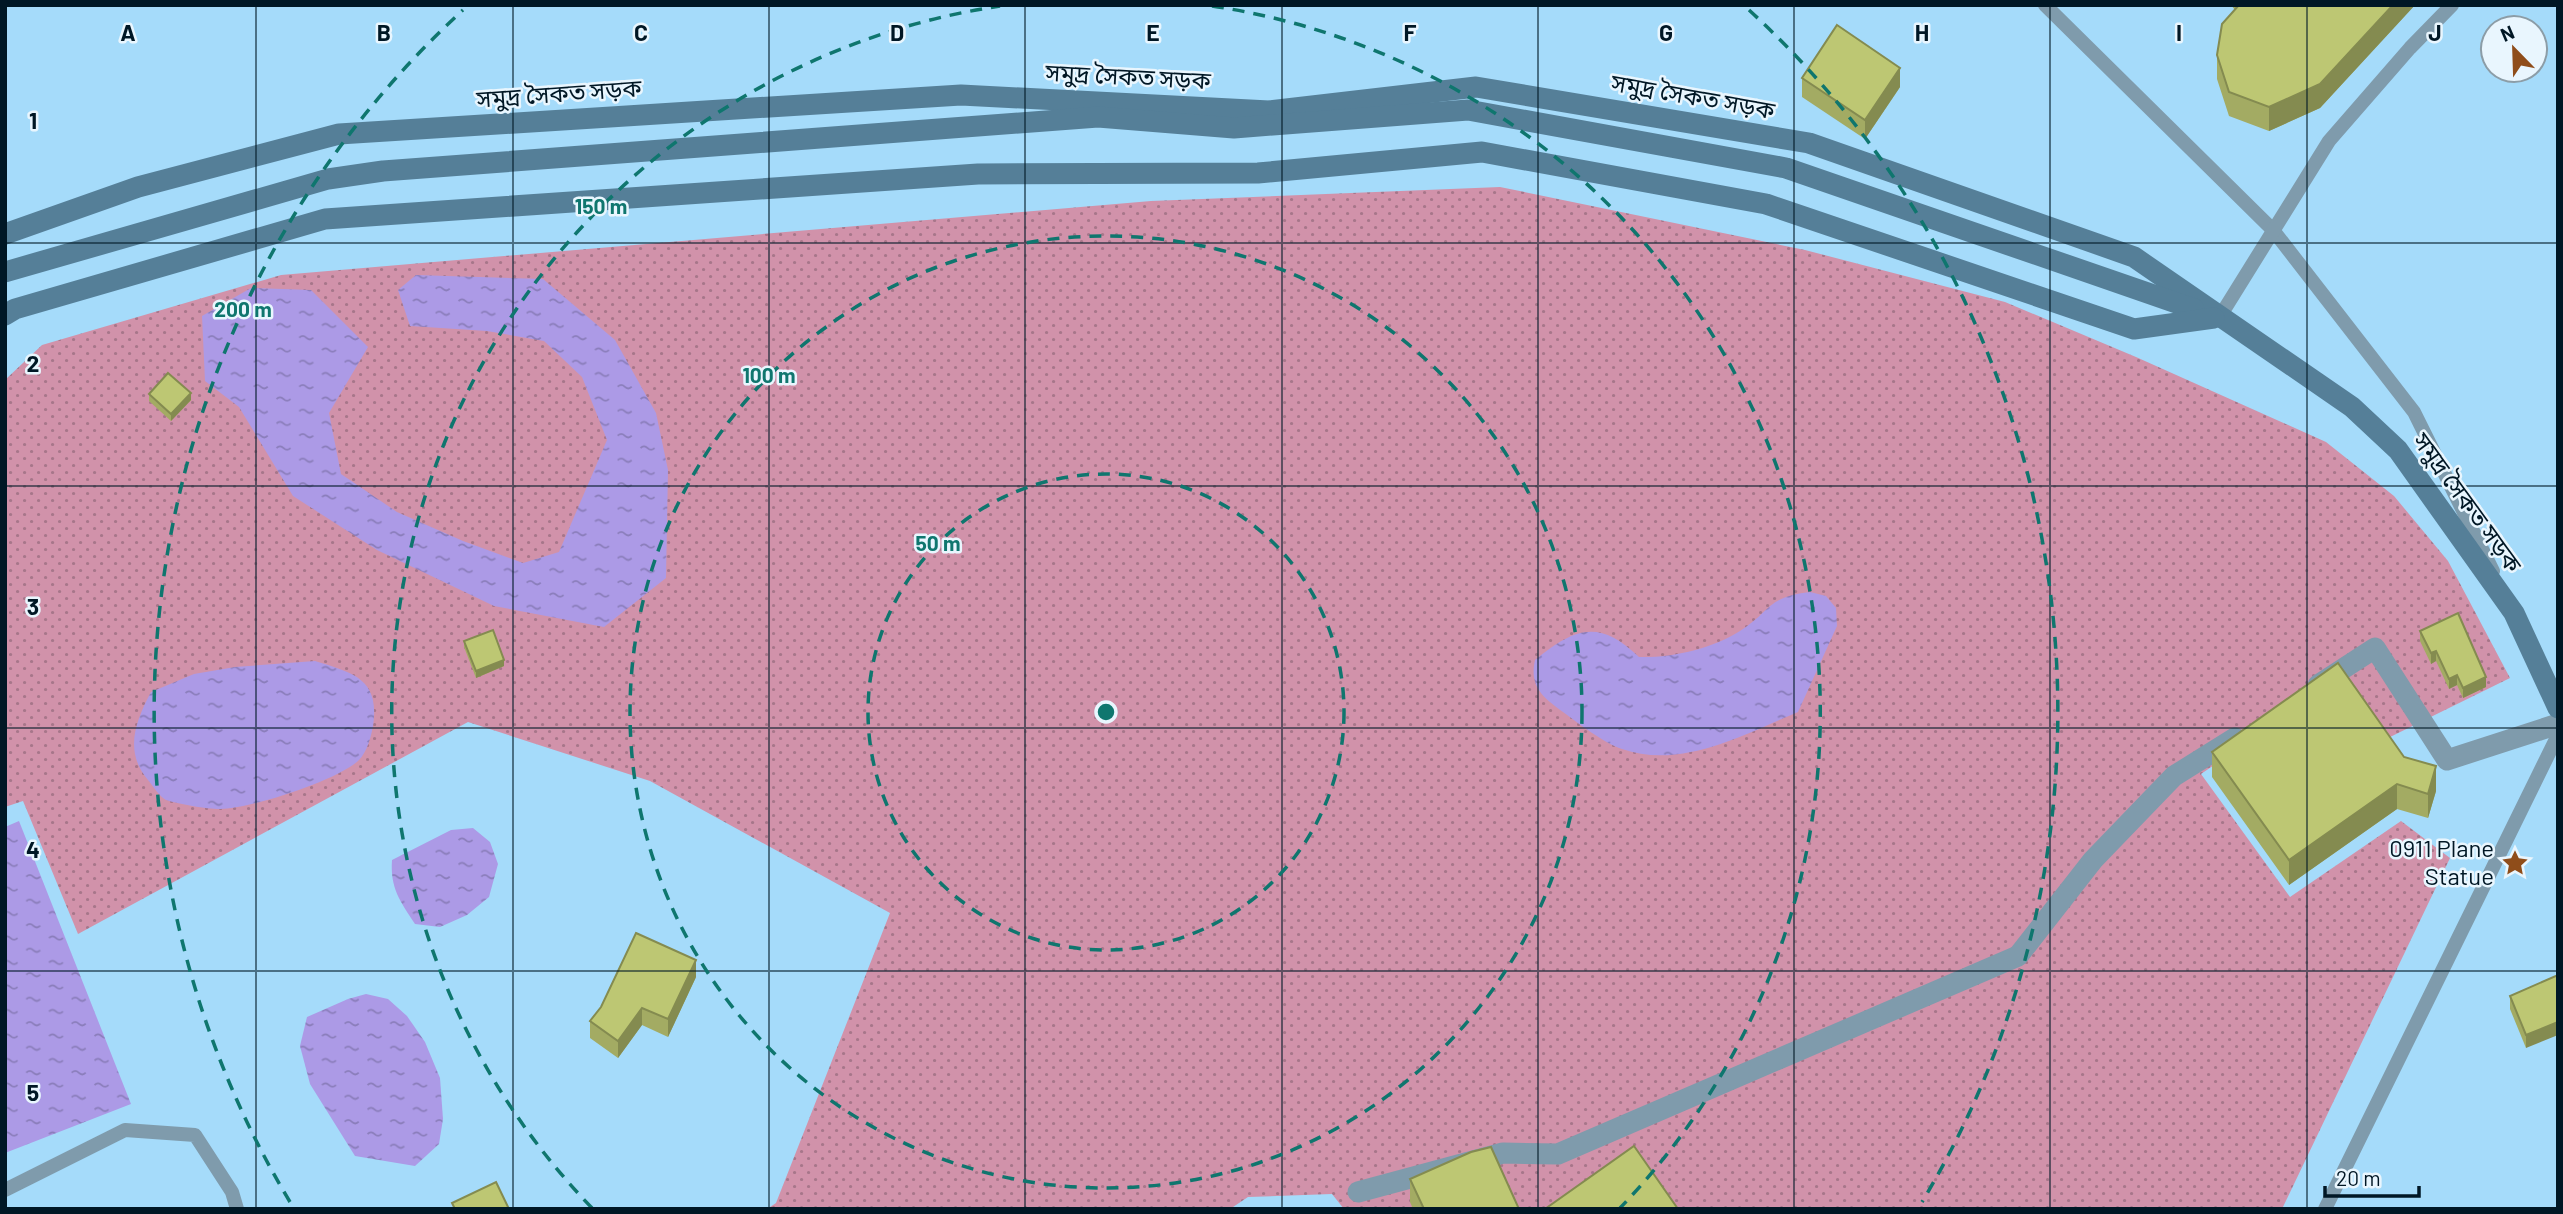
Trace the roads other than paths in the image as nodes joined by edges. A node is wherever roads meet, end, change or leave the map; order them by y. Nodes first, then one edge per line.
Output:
1 (2045, 5) edge
2 (2452, 5) edge
3 (2273, 230) junction
4 (5, 234) edge
5 (5, 272) edge
6 (5, 315) edge
7 (2219, 317) junction
8 (2514, 613) junction
9 (2297, 698) edge
10 (2558, 708) edge
11 (2558, 724) edge
12 (2252, 726) edge
13 (2558, 735) edge
14 (5, 1190) edge
15 (1358, 1192) dead end
16 (237, 1209) edge
17 (2325, 1209) edge

1 - 3 lane
2 - 3 lane
3 - 7 lane
3 - 8 lane
4 - 7 main road, সমুদ্র সৈকত সড়ক
5 - 7 main road
6 - 7 main road
7 - 8 main road, সমুদ্র সৈকত সড়ক
8 - 10 main road, সমুদ্র সৈকত সড়ক
9 - 11 street
12 - 15 street
13 - 17 lane
14 - 16 lane

